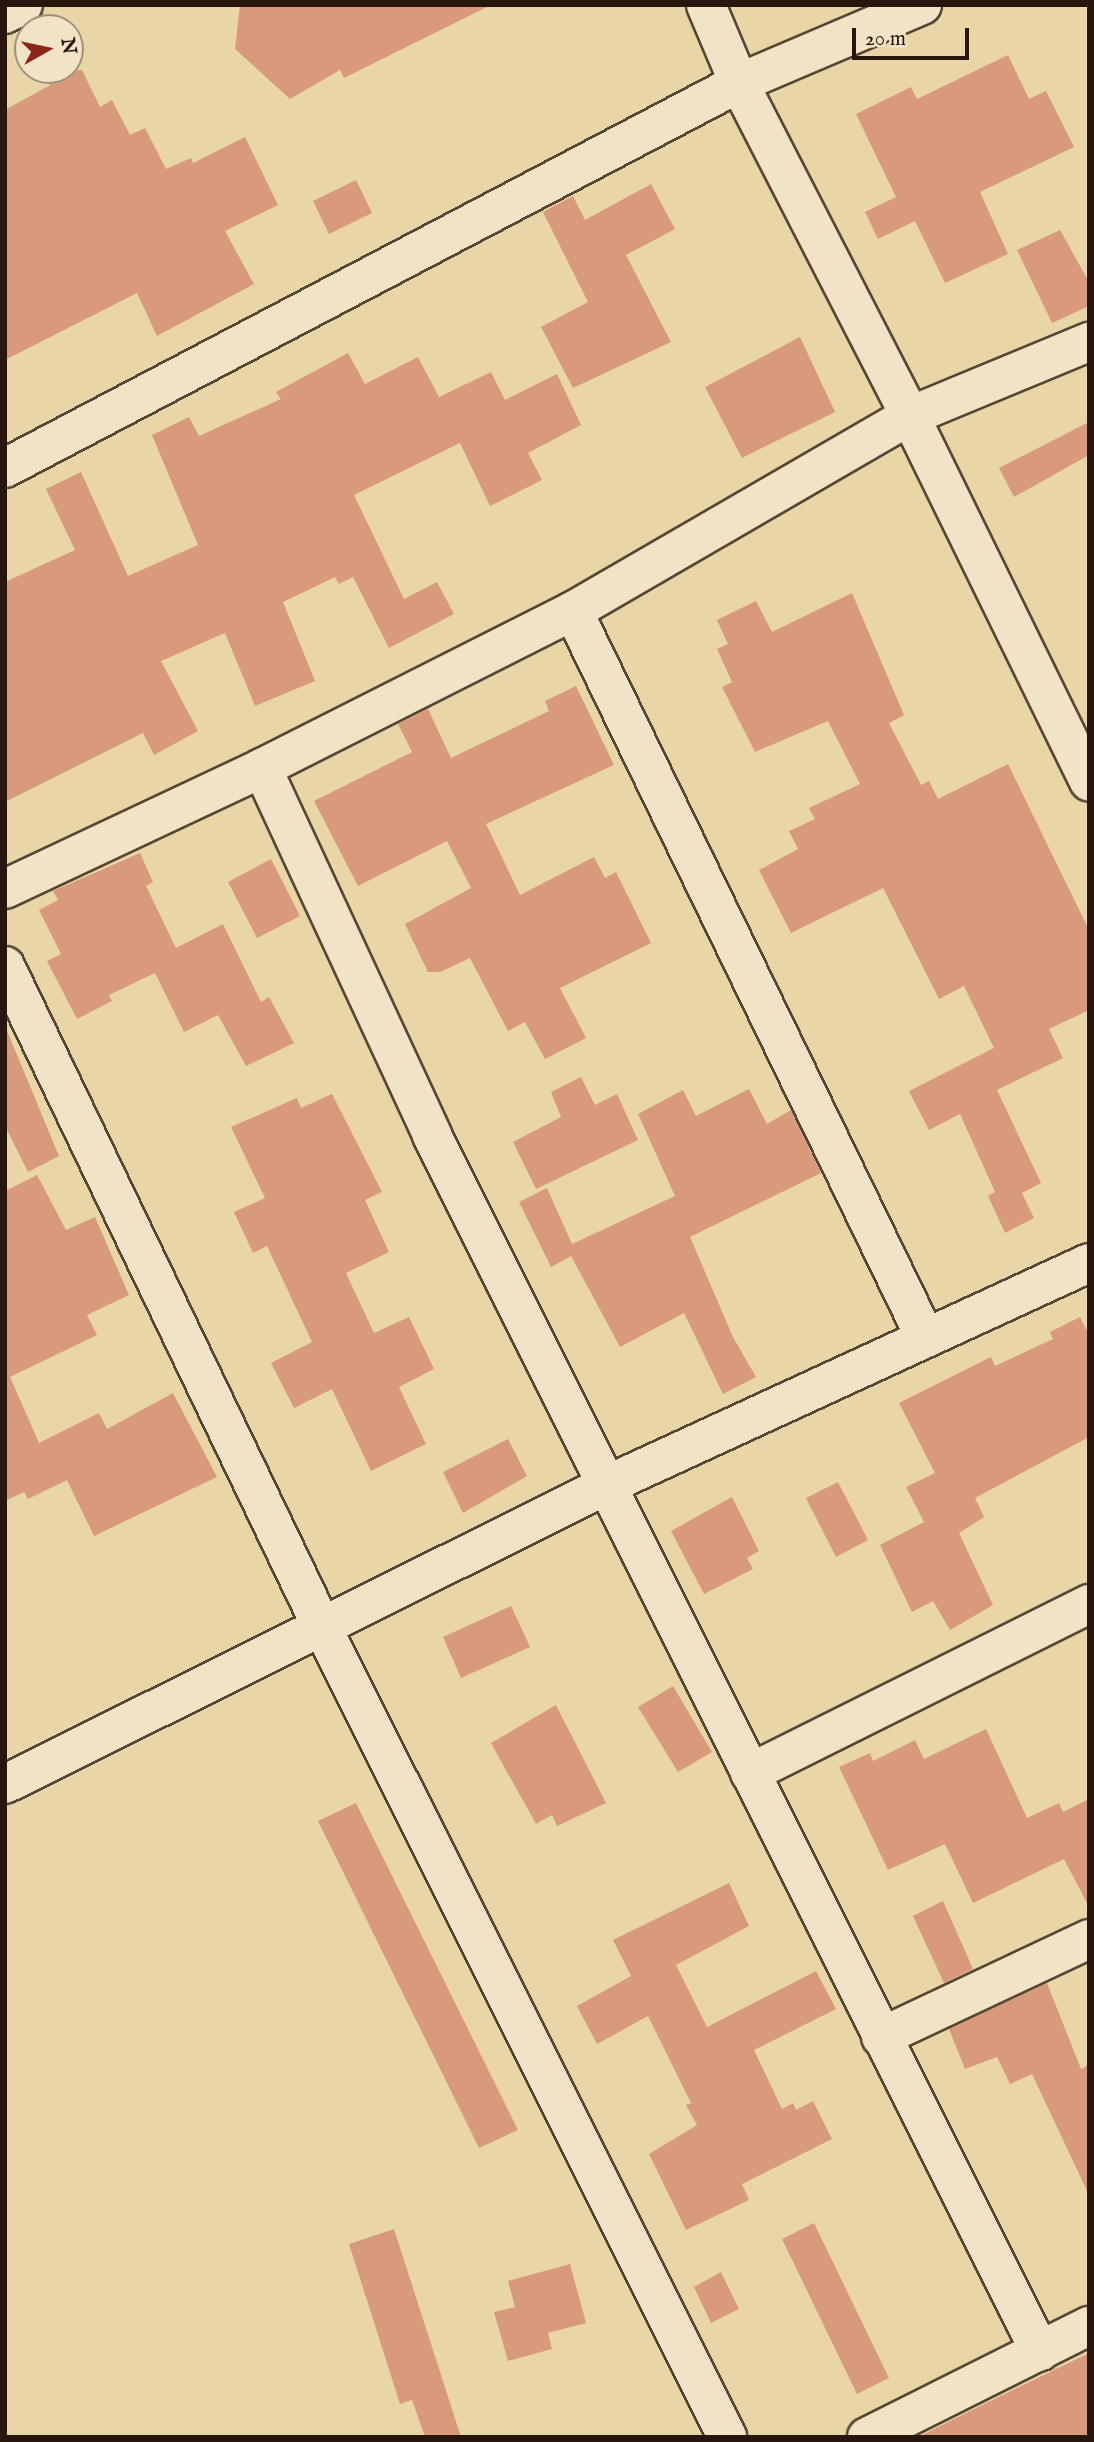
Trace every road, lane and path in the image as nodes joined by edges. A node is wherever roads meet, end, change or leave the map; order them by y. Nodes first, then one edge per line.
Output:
1 (23, 5) edge
2 (706, 5) edge
3 (922, 5) edge
4 (5, 14) edge
5 (739, 83) junction
6 (1089, 342) edge
7 (910, 416) junction
8 (5, 468) edge
9 (573, 611) junction
10 (262, 768) junction
11 (1089, 781) edge
12 (5, 889) edge
13 (5, 967) edge
14 (1089, 1263) edge
15 (925, 1338) junction
16 (609, 1484) junction
17 (1089, 1604) edge
18 (322, 1627) junction
19 (750, 1773) junction
20 (6, 1783) edge
21 (1089, 1939) edge
22 (881, 2037) junction
23 (1089, 2326) edge
24 (1040, 2352) junction
25 (727, 2437) edge
26 (867, 2437) edge

1 - 4 street
2 - 5 street
3 - 5 street
5 - 7 street
5 - 8 street
6 - 7 street
7 - 9 street
7 - 11 street
9 - 10 street
9 - 15 street
10 - 12 street
10 - 16 street
13 - 18 street
14 - 15 street
15 - 16 street
16 - 18 street
16 - 19 street
17 - 19 street
18 - 20 street
18 - 25 street
19 - 22 street
21 - 22 street
22 - 24 street
23 - 24 street
24 - 26 street

